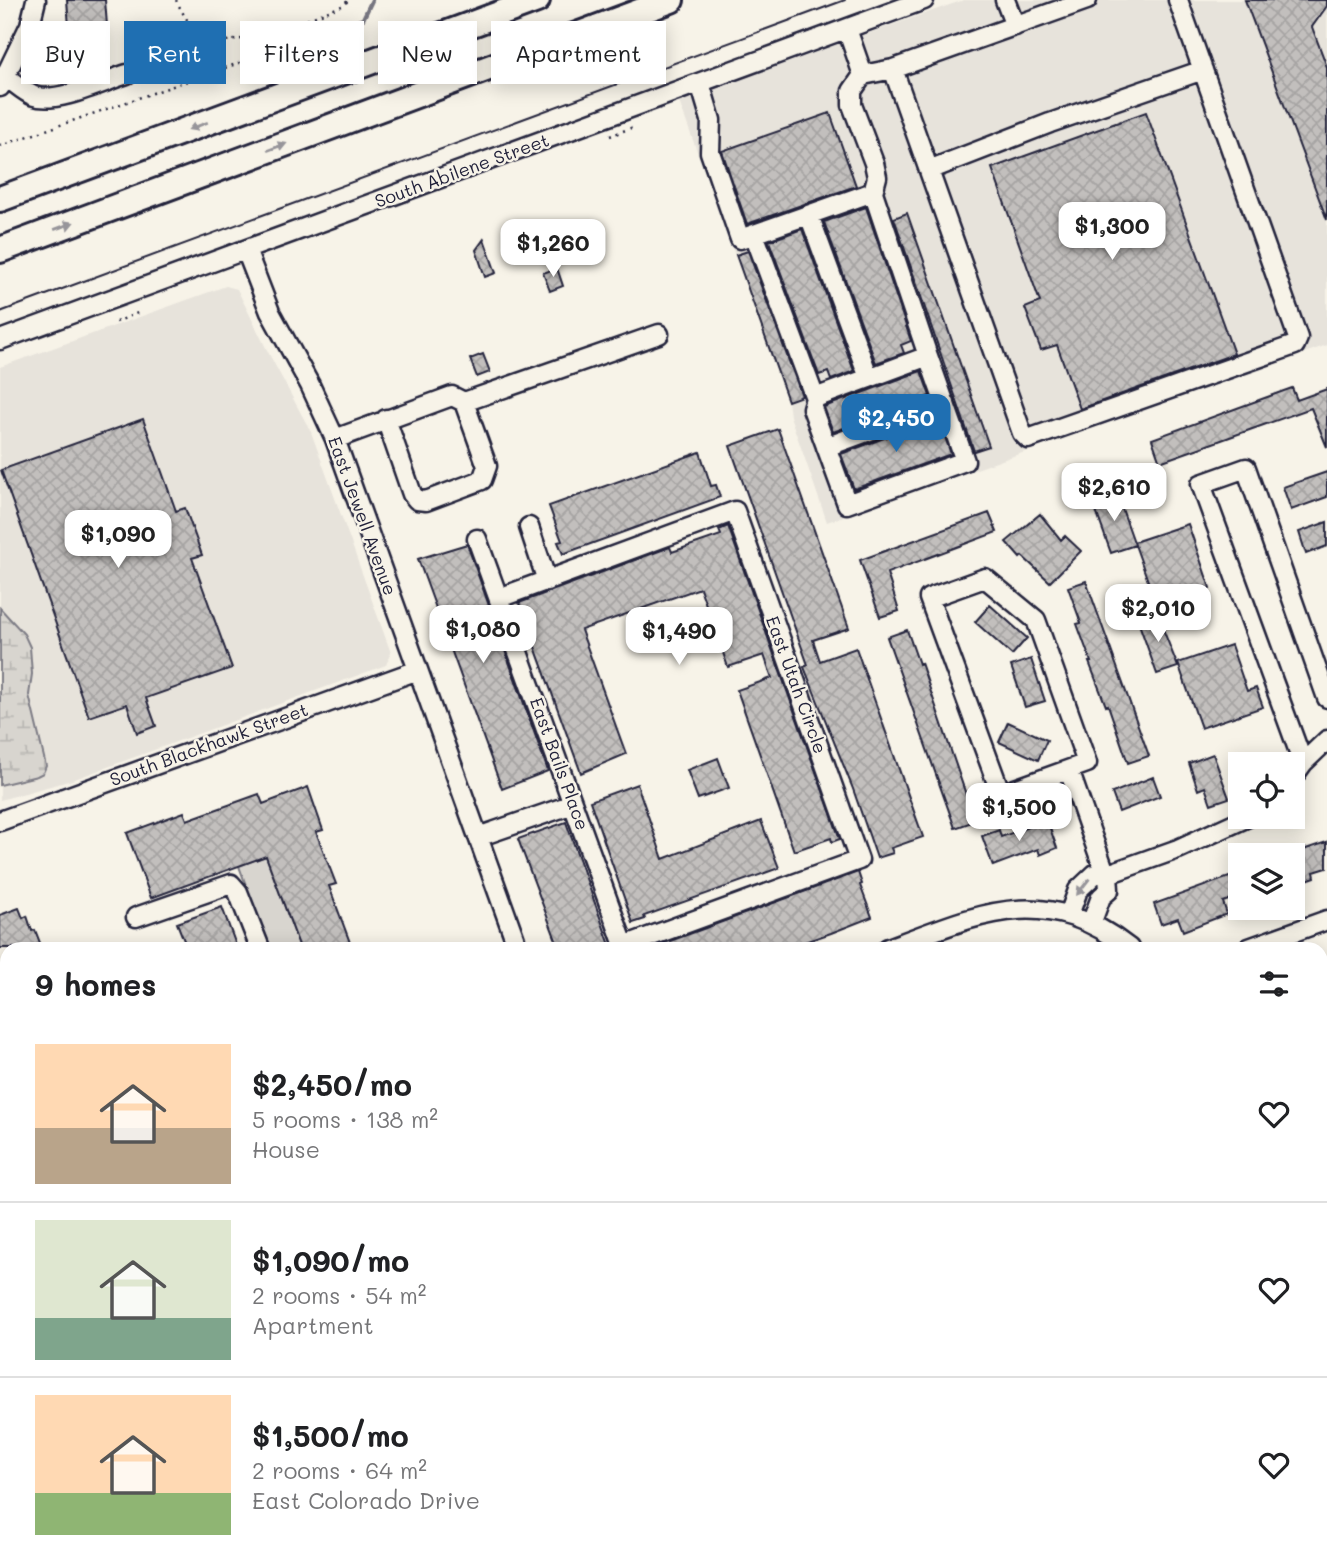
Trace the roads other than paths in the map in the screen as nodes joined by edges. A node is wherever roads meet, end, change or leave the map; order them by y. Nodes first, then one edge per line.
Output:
1 (36, 0) edge
2 (537, 0) edge
3 (671, 0) edge
4 (924, 0) edge
5 (1005, 0) edge
6 (1087, 0) edge
7 (1178, 0) edge
8 (1015, 26) junction
9 (847, 29) junction
10 (893, 69) junction
11 (124, 70) edge
12 (1203, 70) junction
13 (863, 75) junction
14 (3, 82) edge
15 (700, 83) junction
16 (929, 170) junction
17 (873, 192) junction
18 (0, 199) edge
19 (809, 215) junction
20 (754, 234) junction
21 (0, 250) edge
22 (246, 250) junction
23 (659, 334) dead end
24 (0, 340) edge
25 (928, 356) junction
26 (869, 378) junction
27 (815, 398) junction
28 (464, 402) junction
29 (945, 404) junction
30 (386, 419) junction
31 (335, 439) junction
32 (826, 447) junction
33 (528, 527) dead end
34 (477, 540) dead end
35 (547, 581) junction
36 (499, 598) junction
37 (418, 670) junction
38 (1327, 698) edge
39 (1327, 740) edge
40 (1292, 752) edge
41 (1305, 763) edge
42 (1069, 770) junction
43 (573, 804) junction
44 (0, 821) edge
45 (1228, 826) edge
46 (478, 837) junction
47 (1108, 874) junction
48 (1069, 915) junction
49 (136, 917) dead end
50 (1327, 920) edge
51 (1091, 923) junction
52 (258, 942) edge
53 (516, 942) edge
54 (623, 942) edge
55 (638, 942) edge
56 (928, 942) edge
57 (1120, 942) edge
58 (1266, 942) edge

1 - 14 street
2 -> 18 highway
21 -> 3 highway
4 - 9 street, South Abilene Street
5 - 8 street
6 - 8 street
7 - 12 street
8 - 10 street
9 - 13 street
9 - 15 street, South Abilene Street
10 - 13 street
10 - 16 street
11 - 14 street
12 - 16 street
12 - 16 street
13 - 17 street
15 - 20 street
15 - 22 street, South Abilene Street
17 - 19 street
17 - 25 street
19 - 20 street
19 - 26 street
20 - 27 street
22 - 24 street, South Abilene Street
22 - 31 street, East Jewell Avenue
23 - 28 street
25 - 26 street
25 - 29 street
26 - 27 street
27 - 32 street
28 - 30 street
28 - 30 street
29 - 32 street
29 - 32 street
30 - 31 street
31 - 37 street, East Jewell Avenue
33 - 35 street
34 - 36 street, East Bails Place
35 - 36 street, East Utah Circle
35 - 55 street, East Utah Circle
36 - 43 street, East Bails Place
37 - 44 street, South Blackhawk Street
37 - 46 street, East Jewell Avenue
38 - 40 street
39 - 41 street
42 - 42 street
42 - 47 street
43 - 46 street
43 - 54 street, East Bails Place
45 - 47 street
46 - 53 street, East Jewell Avenue
47 -> 48 street
47 - 51 street
48 - 51 street
48 - 56 street
49 - 52 street
50 - 58 street
51 - 57 street

